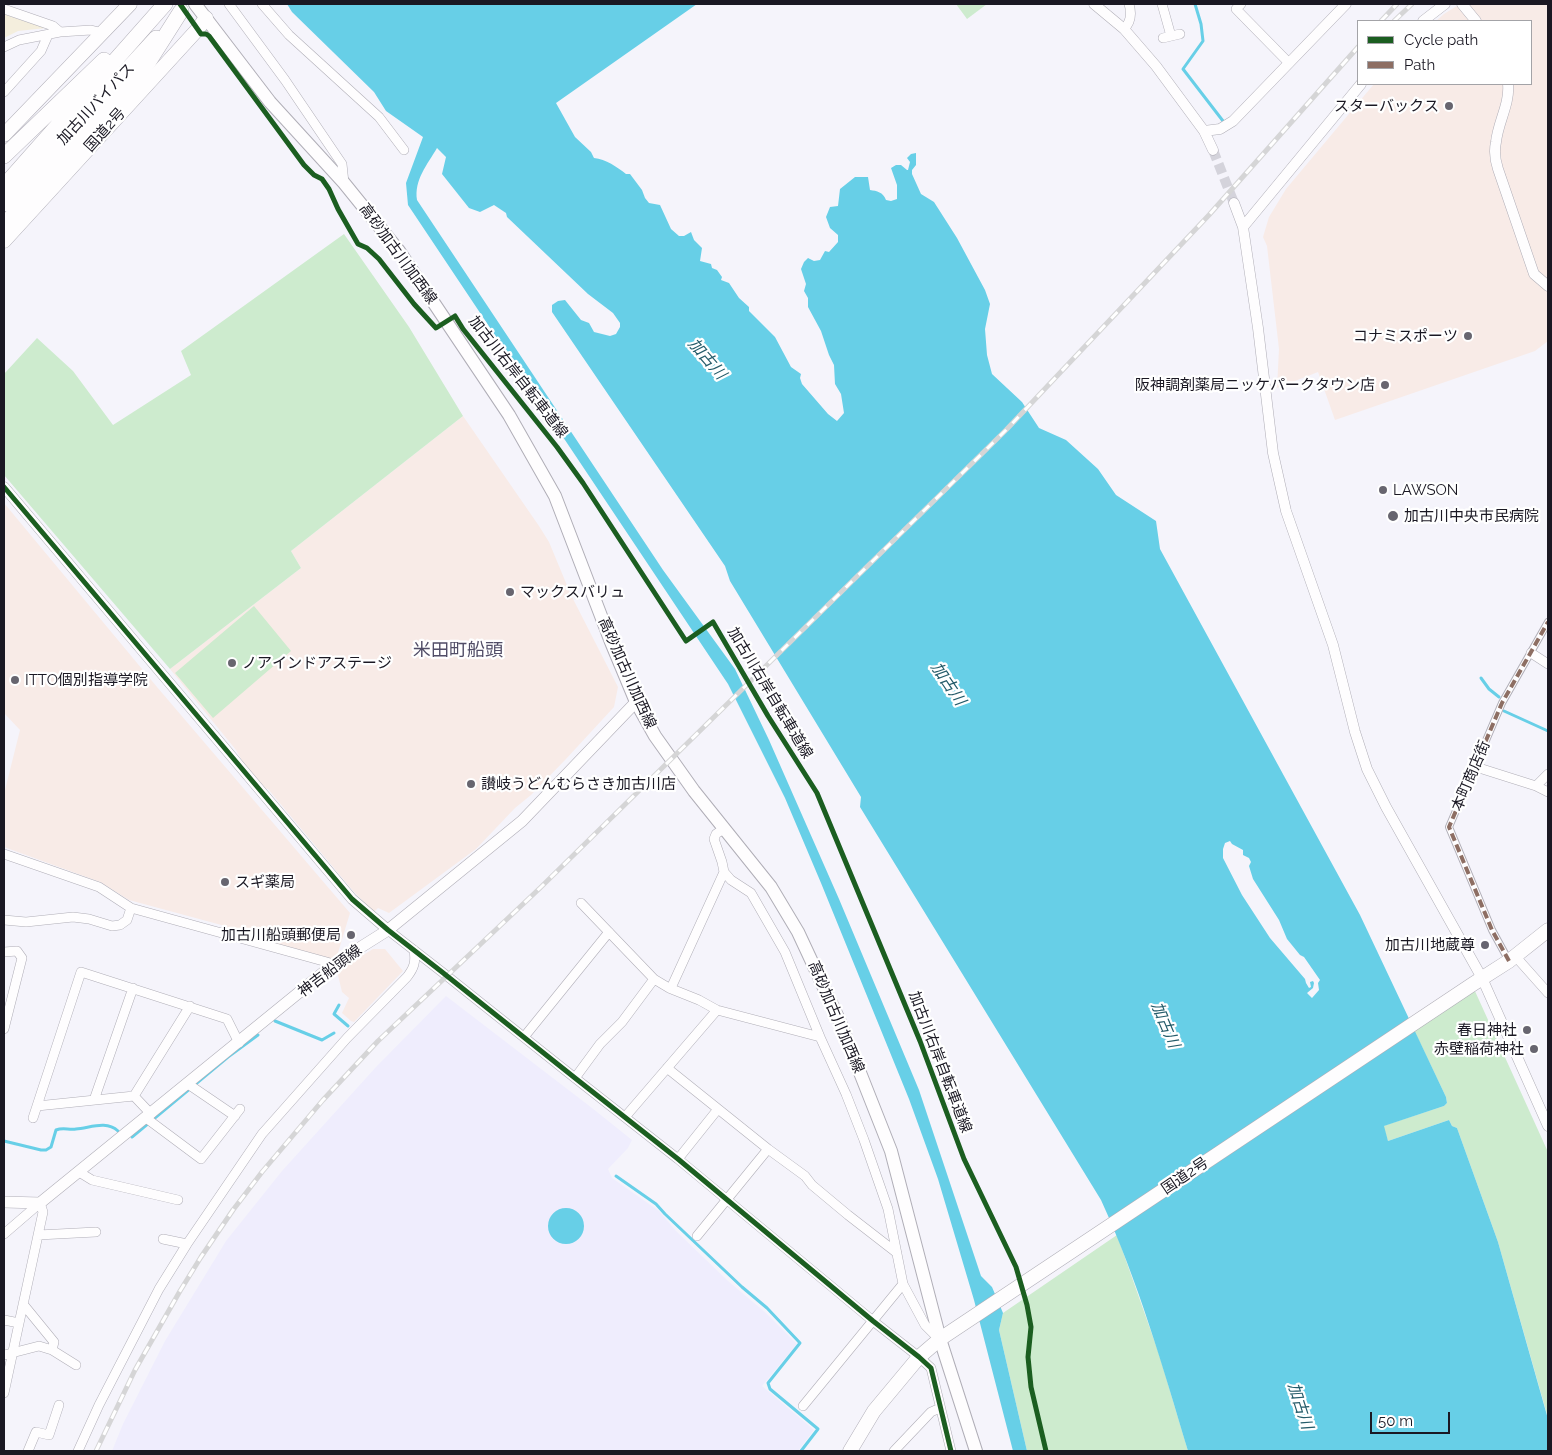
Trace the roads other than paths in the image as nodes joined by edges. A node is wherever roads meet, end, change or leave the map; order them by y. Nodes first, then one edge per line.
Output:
1 (130, 4) edge
2 (165, 4) edge
3 (195, 4) edge
4 (229, 4) edge
5 (262, 4) edge
6 (1094, 4) edge
7 (1129, 4) edge
8 (1162, 4) edge
9 (1241, 4) edge
10 (1346, 4) edge
11 (1445, 4) edge
12 (1462, 4) edge
13 (184, 7) edge
14 (8, 8) edge
15 (206, 18) junction
16 (1424, 20) edge
17 (1475, 20) edge
18 (1124, 29) junction
19 (60, 32) junction
20 (103, 34) junction
21 (48, 35) junction
22 (1171, 36) dead end
23 (4, 47) edge
24 (1288, 63) junction
25 (1360, 85) edge
26 (1508, 85) edge
27 (4, 92) edge
28 (1204, 131) junction
29 (4, 135) edge
30 (404, 150) dead end
31 (1213, 150) tunnel mouth
32 (4, 156) edge
33 (344, 183) junction
34 (4, 186) edge
35 (1234, 203) tunnel mouth
36 (4, 204) edge
37 (4, 225) edge
38 (1243, 227) junction
39 (4, 241) edge
40 (1548, 286) edge
41 (4, 487) edge
42 (1548, 622) edge
43 (1531, 653) junction
44 (1548, 664) edge
45 (636, 702) junction
46 (1476, 767) junction
47 (1548, 774) edge
48 (1536, 786) junction
49 (1548, 792) edge
50 (725, 828) junction
51 (4, 854) edge
52 (724, 872) junction
53 (581, 903) dead end
54 (131, 908) junction
55 (4, 920) edge
56 (388, 930) junction
57 (1548, 930) edge
58 (609, 932) junction
59 (414, 950) junction
60 (4, 952) edge
61 (1512, 959) junction
62 (334, 964) junction
63 (654, 980) junction
64 (1477, 981) junction
65 (133, 988) junction
66 (671, 988) junction
67 (1548, 993) edge
68 (190, 1006) junction
69 (717, 1010) junction
70 (4, 1029) edge
71 (524, 1037) junction
72 (820, 1037) junction
73 (239, 1043) junction
74 (667, 1068) junction
75 (575, 1078) junction
76 (188, 1084) junction
77 (134, 1096) junction
78 (94, 1100) junction
79 (37, 1106) junction
80 (718, 1108) junction
81 (149, 1116) junction
82 (33, 1118) dead end
83 (625, 1118) junction
84 (1548, 1126) edge
85 (768, 1149) junction
86 (678, 1159) junction
87 (79, 1172) junction
88 (727, 1199) junction
89 (178, 1200) dead end
90 (4, 1202) edge
91 (40, 1203) junction
92 (96, 1232) dead end
93 (4, 1234) edge
94 (38, 1236) junction
95 (697, 1236) dead end
96 (163, 1239) dead end
97 (188, 1244) junction
98 (897, 1253) junction
99 (903, 1284) junction
100 (23, 1304) junction
101 (4, 1320) edge
102 (873, 1321) junction
103 (19, 1323) junction
104 (940, 1339) junction
105 (52, 1350) junction
106 (8, 1354) edge
107 (920, 1357) junction
108 (76, 1365) dead end
109 (4, 1393) edge
110 (59, 1405) dead end
111 (803, 1406) dead end
112 (940, 1408) junction
113 (28, 1451) edge
114 (78, 1451) edge
115 (850, 1451) edge
116 (894, 1451) edge
117 (951, 1451) edge
118 (976, 1451) edge

1 - 20 highway
2 - 32 highway
2 - 34 highway, 加古川バイパス
3 - 15 main road, 高砂加古川加西線
4 - 33 street
5 - 30 street
6 - 18 street
7 - 18 street
8 - 22 street
9 - 24 street
10 - 24 street
11 - 16 street
12 - 17 street
13 - 36 highway, 加古川バイパス
13 - 37 highway
14 - 19 street
15 - 33 main road, 高砂加古川加西線
15 - 39 highway, 国道2号
18 - 28 street
19 - 20 street
19 - 21 street
20 - 29 highway
21 - 23 street
21 - 27 street
24 - 28 street
25 - 38 street
26 - 40 street
28 - 31 street
33 - 45 main road, 高砂加古川加西線
35 - 38 street
38 - 64 street
41 - 56 street
42 - 43 street, 本町商店街
43 - 44 street
43 - 46 street, 本町商店街
45 - 50 main road, 高砂加古川加西線
45 - 56 main road, 神吉船頭線
46 - 48 street
46 - 61 street, 本町商店街
47 - 48 street
48 - 49 street
50 - 52 street
50 - 104 main road, 高砂加古川加西線
51 - 54 street
52 - 66 street
52 - 72 street
53 - 58 street
54 - 55 street
54 - 62 street
56 - 59 street
56 - 62 main road, 神吉船頭線
57 - 61 highway, 国道2号
58 - 63 street
58 - 71 street
59 - 71 street
59 - 97 street
60 - 70 street
61 - 64 highway, 国道2号
61 - 67 street
62 - 73 main road, 神吉船頭線
63 - 66 street
63 - 75 street
64 - 84 street
64 - 104 highway, 国道2号
65 - 68 street
65 - 78 street
65 - 79 street
66 - 69 street
68 - 73 street
68 - 77 street
69 - 72 street
69 - 74 street
71 - 75 street
72 - 98 street
73 - 76 main road, 神吉船頭線
74 - 80 street
74 - 83 street
75 - 83 street
76 - 81 main road, 神吉船頭線
76 - 81 street
77 - 78 street
77 - 81 street
78 - 79 street
79 - 82 street
80 - 85 street
80 - 86 street
81 - 87 main road, 神吉船頭線
83 - 86 street
85 - 88 street
85 - 98 street
86 - 88 street
87 - 89 street
87 - 91 main road, 神吉船頭線
88 - 95 street
88 - 102 street
90 - 91 main road
91 - 93 street
91 - 94 street
92 - 94 street
94 - 100 street
96 - 97 street
97 - 114 street
98 - 99 street
99 - 102 street
99 - 104 street
100 - 103 street
100 - 105 street
101 - 103 street
102 - 107 street
102 - 111 street
103 - 106 street
104 - 107 highway, 国道2号
104 - 118 main road, 高砂加古川加西線
105 - 106 street
105 - 108 street
106 - 109 street
107 - 112 street
107 - 115 highway, 国道2号
110 - 113 street
112 - 116 street
112 - 117 street

